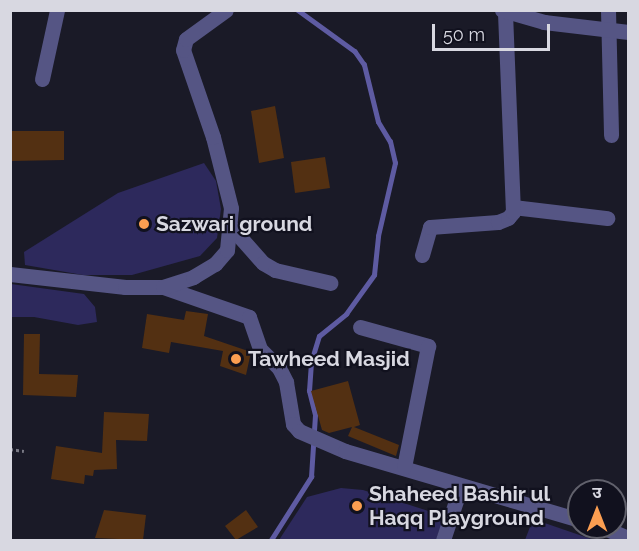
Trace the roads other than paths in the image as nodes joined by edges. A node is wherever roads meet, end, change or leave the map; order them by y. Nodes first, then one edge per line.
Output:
1 (57, 10) edge
2 (226, 10) edge
3 (608, 10) edge
4 (503, 11) edge
5 (551, 17) edge
6 (609, 31) junction
7 (628, 32) edge
8 (42, 79) dead end
9 (611, 135) dead end
10 (513, 207) junction
11 (607, 218) dead end
12 (231, 227) junction
13 (422, 255) dead end
14 (10, 274) edge
15 (331, 283) dead end
16 (163, 286) junction
17 (360, 327) dead end
18 (404, 467) junction
19 (461, 486) junction
20 (567, 517) edge
21 (443, 540) edge

1 - 8 street
2 - 12 street
3 - 6 street
4 - 5 street
4 - 10 street
5 - 6 street
6 - 7 street
6 - 9 street
10 - 11 street
10 - 13 street
12 - 15 street
12 - 16 street
14 - 16 street
16 - 18 street
17 - 18 street
18 - 19 street
19 - 20 street
19 - 21 street

